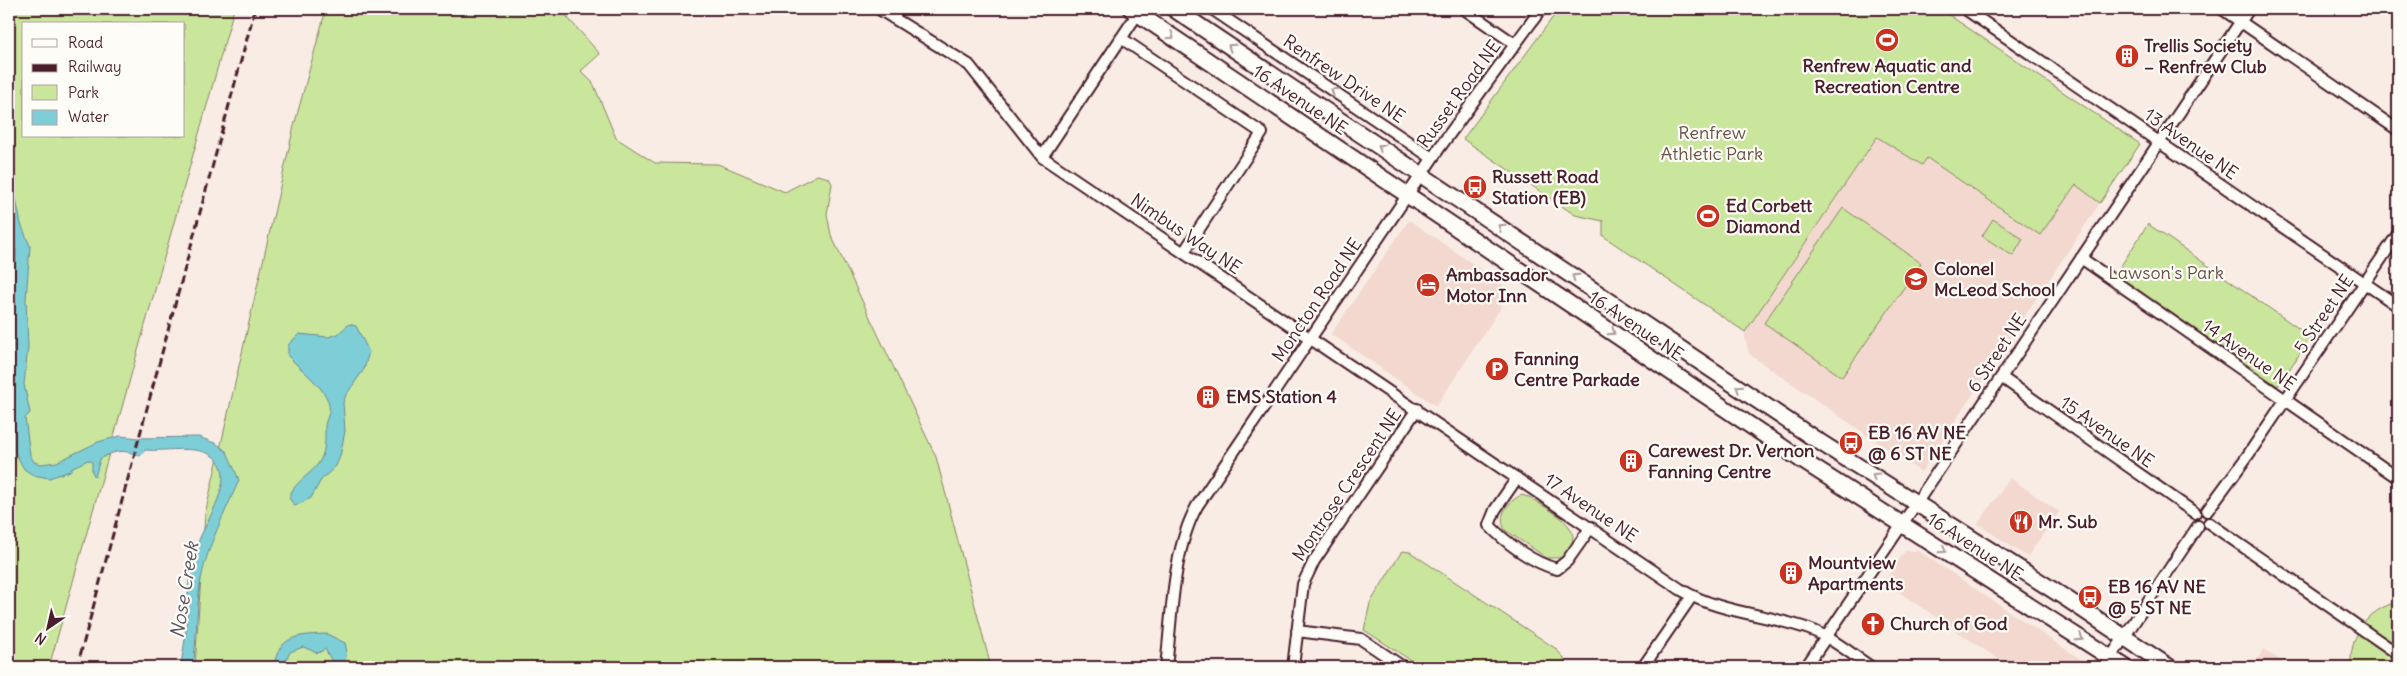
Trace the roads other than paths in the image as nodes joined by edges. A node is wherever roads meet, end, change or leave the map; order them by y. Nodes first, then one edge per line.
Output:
1 (879, 9) edge
2 (1174, 9) edge
3 (1212, 9) edge
4 (1464, 9) edge
5 (1541, 9) edge
6 (1965, 9) edge
7 (2222, 9) edge
8 (2249, 9) edge
9 (1136, 10) edge
10 (896, 13) edge
11 (2240, 22) junction
12 (1121, 38) junction
13 (1516, 44) junction
14 (2398, 130) edge
15 (2161, 142) junction
16 (1042, 157) junction
17 (1432, 158) junction
18 (1422, 174) junction
19 (1408, 194) junction
20 (2398, 234) edge
21 (1184, 252) junction
22 (2081, 258) junction
23 (2365, 283) junction
24 (2398, 306) edge
25 (1312, 338) junction
26 (2001, 377) junction
27 (2286, 400) junction
28 (1417, 409) junction
29 (1517, 478) junction
30 (2398, 478) edge
31 (1916, 502) junction
32 (2207, 511) junction
33 (2195, 513) junction
34 (1902, 523) junction
35 (2209, 523) junction
36 (2198, 526) junction
37 (1590, 527) junction
38 (1692, 596) junction
39 (1298, 631) junction
40 (1827, 637) junction
41 (2125, 638) junction
42 (2398, 654) edge
43 (2111, 657) junction
44 (1166, 667) edge
45 (1293, 667) edge
46 (1403, 667) edge
47 (1643, 667) edge
48 (1806, 667) edge
49 (1871, 667) edge
50 (2125, 667) edge
51 (2169, 667) edge

1 - 10 street, Nimbus Way NE
18 -> 2 highway, 16 Avenue NE
17 -> 3 street, Renfrew Drive NE
4 - 13 street
5 - 13 street, Russet Road NE
6 - 15 street, 13 Avenue NE
7 - 11 street
8 - 11 street, 6 Street NE
9 - 12 street
9 -> 19 highway, 16 Avenue NE
10 - 16 street, Nimbus Way NE
11 - 14 street
11 - 15 street, 6 Street NE
12 - 16 street
12 - 21 street
13 - 17 street, Russet Road NE
15 - 22 street, 6 Street NE
15 - 23 street, 13 Avenue NE
16 - 21 street, Nimbus Way NE
17 - 18 street, Russet Road NE
18 - 19 street, Moncton Road NE
31 -> 18 highway, 16 Avenue NE
19 - 25 street, Moncton Road NE
19 -> 34 highway, 16 Avenue NE
20 - 23 street, 5 Street NE
21 - 25 street, Nimbus Way NE
22 - 26 street, 6 Street NE
22 - 27 street, 14 Avenue NE
23 - 24 street, 13 Avenue NE
23 - 27 street, 5 Street NE
25 - 28 street, 17 Avenue NE
25 - 44 street, Moncton Road NE
26 - 31 street, 6 Street NE
26 - 33 street, 15 Avenue NE
27 - 30 street, 14 Avenue NE
27 - 32 street, 5 Street NE
28 - 29 street, 17 Avenue NE
28 - 39 street, Montrose Crescent NE
29 - 37 street, 17 Avenue NE
29 - 37 street
31 - 34 street, 6 Street NE
31 - 41 highway, 16 Avenue NE
32 - 33 street
32 - 35 street
33 - 36 street
34 - 40 street, 6 Street NE
34 -> 43 highway, 16 Avenue NE
35 - 36 street
35 - 42 street
36 - 41 street
37 - 38 street, 17 Avenue NE
38 - 40 street, 17 Avenue NE
38 - 47 street
39 - 45 street, Montrose Crescent NE
39 - 46 street
40 - 48 street, 6 Street NE
40 - 49 street, 17 Avenue NE
41 - 43 street
41 - 51 highway, 16 Avenue NE
43 - 50 highway, 16 Avenue NE

